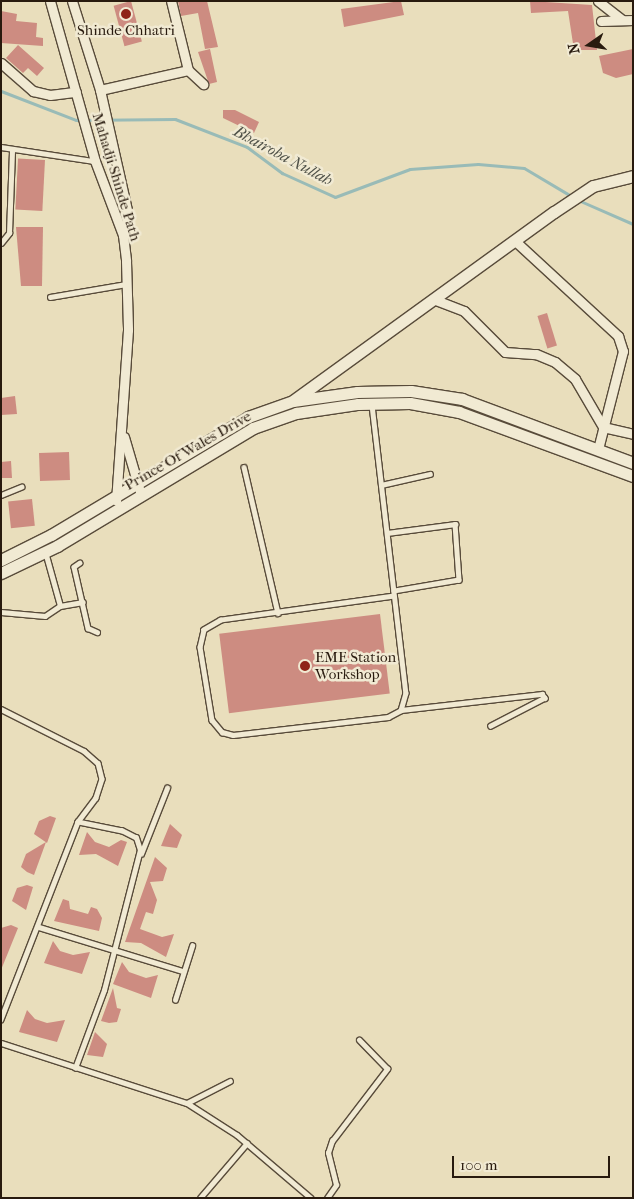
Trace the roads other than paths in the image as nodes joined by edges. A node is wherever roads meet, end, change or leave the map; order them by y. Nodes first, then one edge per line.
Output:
1 (50, 1) edge
2 (72, 1) edge
3 (171, 1) edge
4 (598, 1) edge
5 (622, 20) junction
6 (633, 20) edge
7 (601, 21) dead end
8 (1, 63) edge
9 (188, 70) junction
10 (203, 84) dead end
11 (100, 90) junction
12 (76, 92) junction
13 (1, 148) edge
14 (12, 150) junction
15 (95, 161) junction
16 (633, 176) edge
17 (123, 235) junction
18 (514, 240) junction
19 (1, 243) edge
20 (128, 283) junction
21 (50, 297) dead end
22 (433, 299) junction
23 (370, 391) junction
24 (293, 401) junction
25 (372, 404) junction
26 (296, 413) junction
27 (122, 424) junction
28 (603, 427) junction
29 (633, 434) edge
30 (598, 449) junction
31 (633, 463) edge
32 (244, 467) dead end
33 (430, 474) dead end
34 (633, 476) edge
35 (136, 483) junction
36 (381, 485) junction
37 (21, 487) dead end
38 (1, 495) edge
39 (141, 495) junction
40 (114, 496) junction
41 (120, 507) junction
42 (387, 533) junction
43 (45, 552) junction
44 (1, 560) edge
45 (80, 563) dead end
46 (1, 573) edge
47 (394, 594) junction
48 (83, 602) junction
49 (60, 606) junction
50 (1, 612) edge
51 (278, 613) junction
52 (97, 632) dead end
53 (1, 709) edge
54 (401, 710) junction
55 (491, 726) dead end
56 (167, 788) dead end
57 (78, 822) junction
58 (139, 860) junction
59 (39, 927) junction
60 (192, 946) dead end
61 (114, 951) junction
62 (183, 971) junction
63 (175, 1000) dead end
64 (1, 1019) edge
65 (359, 1040) dead end
66 (1, 1043) edge
67 (75, 1068) junction
68 (230, 1081) dead end
69 (187, 1103) junction
70 (247, 1143) junction
71 (200, 1198) edge
72 (311, 1198) edge
73 (327, 1198) edge

1 - 12 street, Mahadji Shinde Path
2 - 11 street
3 - 9 street
4 - 5 street
5 - 6 street
5 - 7 street
8 - 12 street
9 - 10 street
9 - 11 street
11 - 17 street
12 - 15 street, Mahadji Shinde Path
13 - 14 lane
14 - 15 lane
14 - 19 lane
15 - 17 street, Mahadji Shinde Path
16 - 18 street
17 - 20 street, Mahadji Shinde Path
18 - 22 street
18 - 28 street
20 - 21 lane
20 - 27 street, Mahadji Shinde Path
22 - 24 street
22 - 28 street
23 - 24 street, Prince Of Wales Drive
23 - 25 lane
23 - 30 street, Prince Of Wales Drive
24 - 26 street
24 - 35 street, Prince Of Wales Drive
25 - 26 street, Prince Of Wales Drive
25 - 34 street, Prince Of Wales Drive
25 - 36 lane
26 - 39 street, Prince Of Wales Drive
27 - 35 street, Mahadji Shinde Path
27 - 40 street, Mahadji Shinde Path
28 - 29 street
28 - 30 street
30 - 31 street, Prince Of Wales Drive
32 - 51 lane
33 - 36 lane
35 - 39 street, Mahadji Shinde Path
35 - 40 street, Prince Of Wales Drive
36 - 42 lane
37 - 38 lane
39 - 41 street, Prince Of Wales Drive
40 - 41 street
40 - 44 street, Prince Of Wales Drive
41 - 43 street, Prince Of Wales Drive
42 - 47 lane
42 - 47 lane
43 - 46 street, Prince Of Wales Drive
43 - 49 lane
45 - 48 lane
47 - 51 lane
47 - 54 lane
48 - 49 lane
48 - 52 lane
49 - 50 lane
51 - 54 lane
53 - 57 lane
54 - 55 lane
56 - 58 lane
57 - 58 lane
57 - 59 lane
58 - 61 lane
59 - 61 lane
59 - 64 lane
60 - 62 lane
61 - 62 lane
61 - 67 lane
62 - 63 lane
65 - 73 lane
66 - 67 lane
67 - 69 lane
68 - 69 lane
69 - 70 lane
70 - 71 lane
70 - 72 lane

